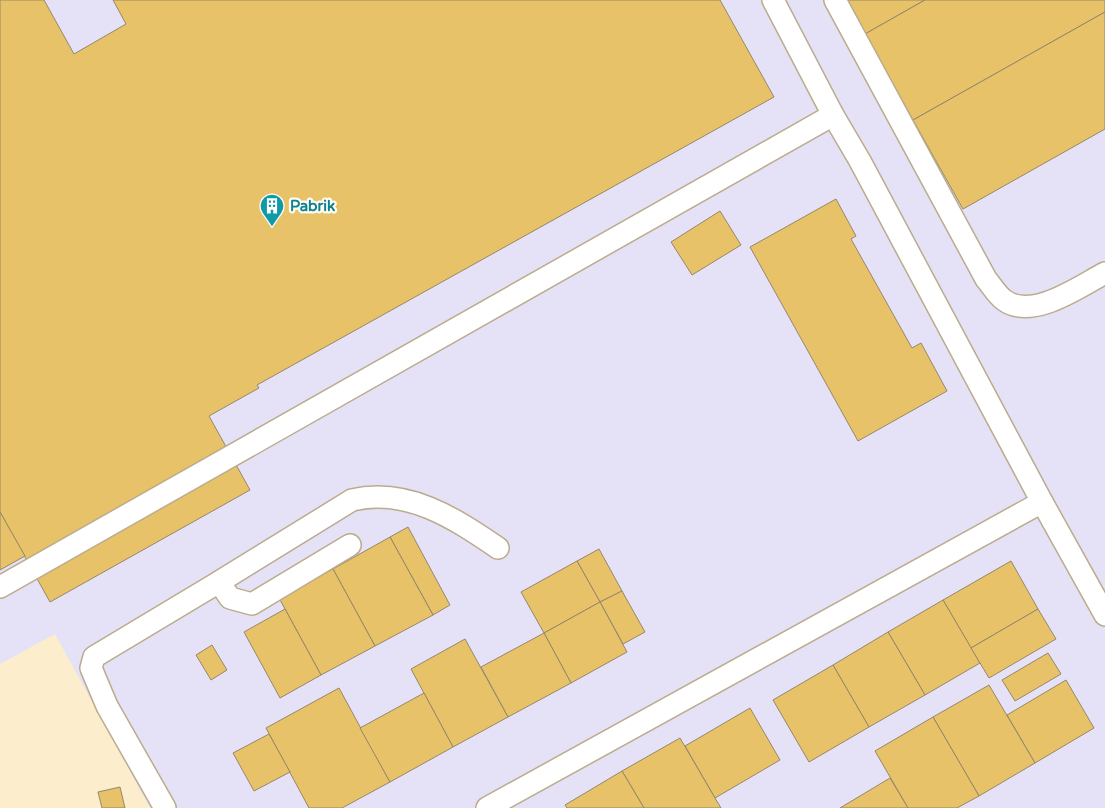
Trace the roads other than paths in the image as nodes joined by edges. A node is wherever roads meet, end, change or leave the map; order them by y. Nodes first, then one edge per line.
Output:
1 (773, 0) edge
2 (835, 0) edge
3 (833, 115) junction
4 (1105, 272) edge
5 (1042, 502) junction
6 (350, 545) dead end
7 (498, 548) dead end
8 (219, 582) junction
9 (0, 587) edge
10 (1105, 615) edge
11 (165, 808) edge
12 (487, 808) edge

1 - 3 street
2 - 4 street
3 - 5 street
3 - 9 street
5 - 10 street
5 - 12 street
6 - 8 street
7 - 8 street
8 - 11 street

